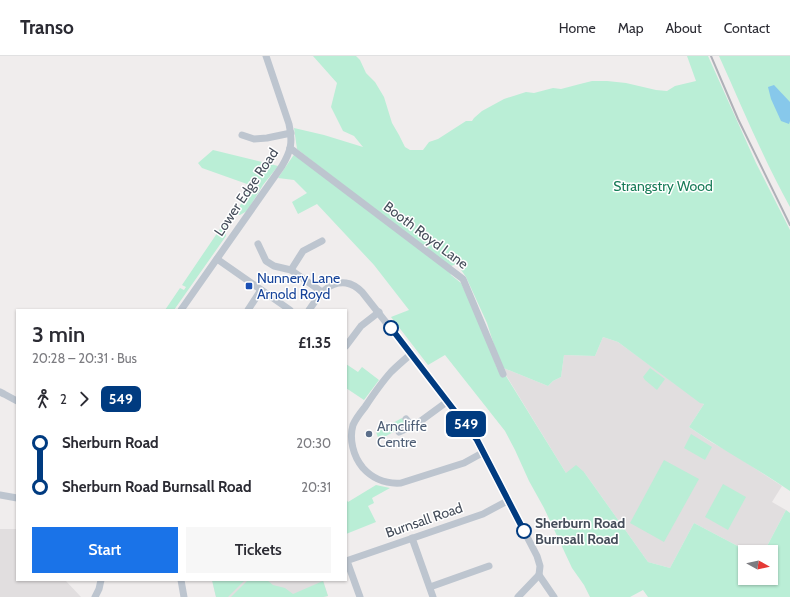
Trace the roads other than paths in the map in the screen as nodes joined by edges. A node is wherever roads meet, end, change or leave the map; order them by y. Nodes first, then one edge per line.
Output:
1 (266, 56) edge
2 (291, 133) junction
3 (242, 135) dead end
4 (290, 148) junction
5 (322, 241) dead end
6 (258, 244) dead end
7 (217, 259) junction
8 (291, 270) junction
9 (262, 290) junction
10 (322, 292) junction
11 (182, 309) edge
12 (249, 309) edge
13 (289, 309) edge
14 (310, 309) edge
15 (378, 312) junction
16 (347, 345) edge
17 (411, 354) junction
18 (503, 374) dead end
19 (0, 392) edge
20 (16, 400) edge
21 (448, 401) junction
22 (406, 419) dead end
23 (412, 426) junction
24 (399, 432) dead end
25 (484, 452) junction
26 (0, 495) edge
27 (16, 498) edge
28 (509, 500) junction
29 (412, 538) junction
30 (347, 561) edge
31 (489, 566) dead end
32 (539, 575) junction
33 (102, 581) edge
34 (181, 581) edge
35 (430, 587) junction
36 (95, 597) edge
37 (184, 597) edge
38 (360, 597) edge
39 (433, 597) edge
40 (518, 597) edge
41 (554, 597) edge

1 - 2 street, Lower Edge Road
2 - 3 street
2 - 4 street, Lower Edge Road
4 - 7 street, Lower Edge Road
4 - 18 street, Booth Royd Lane
5 - 8 street
6 - 8 street
7 - 9 street
7 - 11 street, Lower Edge Road
8 - 10 street
9 - 12 street
9 - 13 street
10 - 14 street
10 - 15 street
15 - 16 street
15 - 17 street
17 - 21 street
17 - 25 street
19 - 20 street
21 - 23 street
21 - 25 street
22 - 23 street
23 - 24 street
25 - 28 street
26 - 27 street
28 - 29 street, Burnsall Road
28 - 32 street
29 - 30 street, Burnsall Road
29 - 35 street
30 - 38 street
31 - 35 street
32 - 40 street
32 - 41 street
33 - 36 street
34 - 37 street
35 - 39 street

